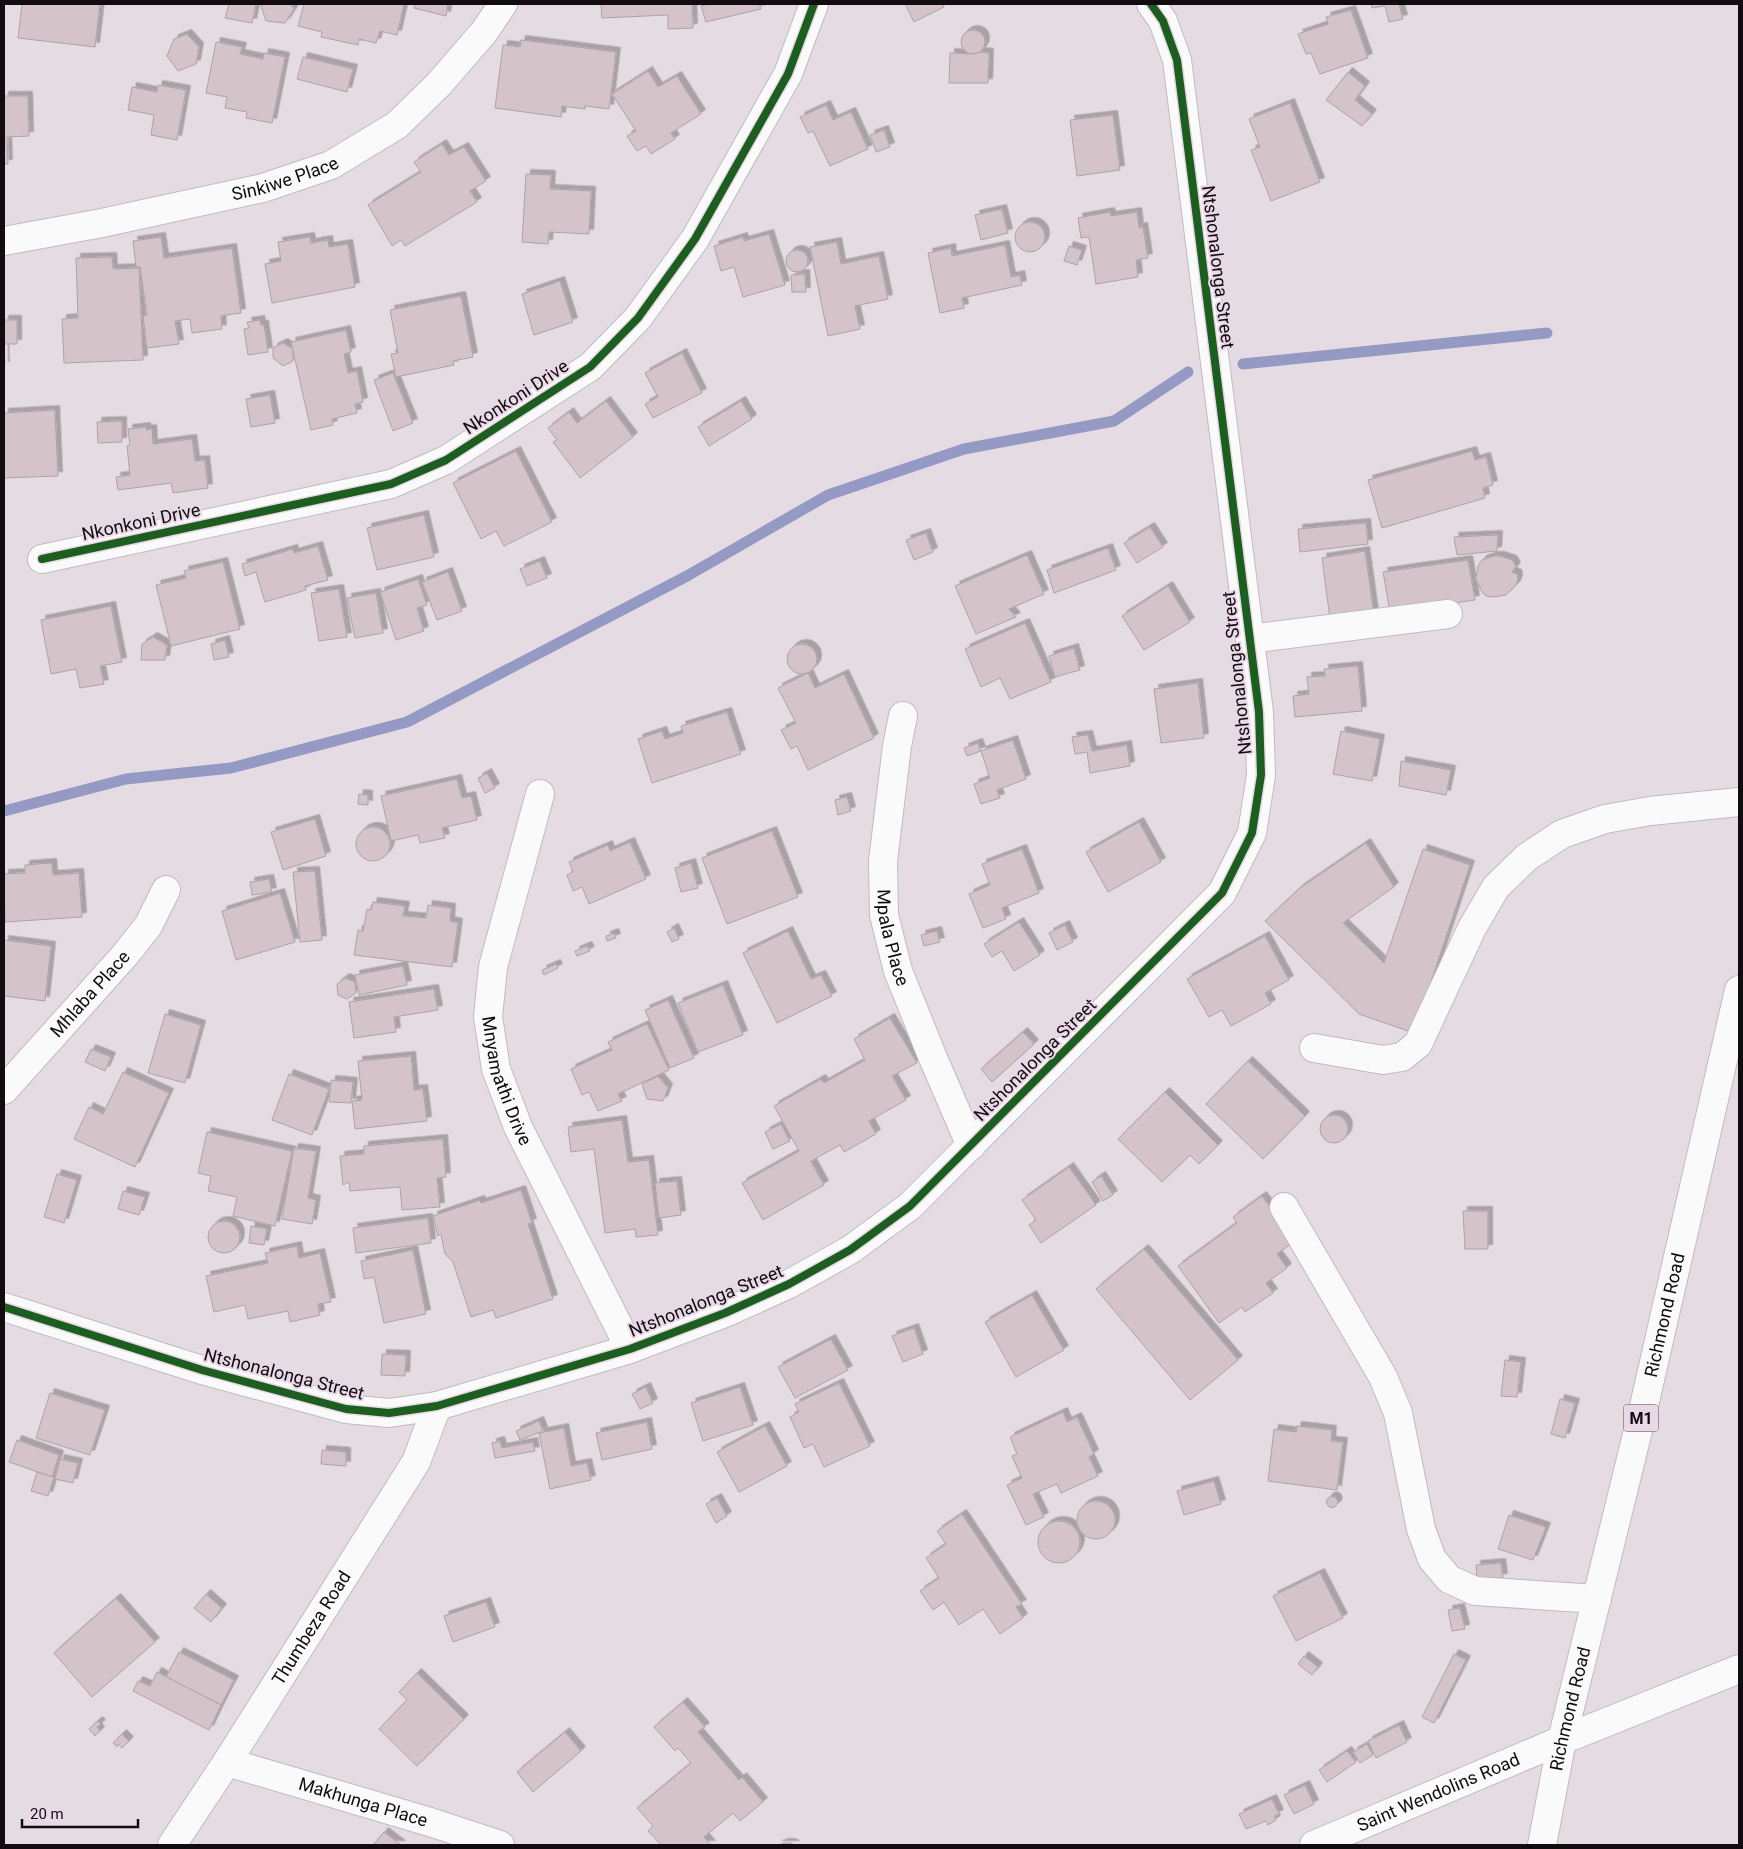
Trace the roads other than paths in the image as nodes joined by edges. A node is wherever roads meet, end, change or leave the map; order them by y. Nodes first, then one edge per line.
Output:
1 (503, 4) edge
2 (814, 4) edge
3 (1151, 4) edge
4 (4, 242) edge
5 (42, 559) dead end
6 (1448, 614) dead end
7 (1250, 639) junction
8 (903, 716) dead end
9 (540, 794) dead end
10 (1739, 802) edge
11 (166, 890) dead end
12 (1739, 990) edge
13 (1314, 1048) dead end
14 (4, 1090) edge
15 (971, 1146) junction
16 (1284, 1208) dead end
17 (4, 1306) edge
18 (630, 1349) junction
19 (437, 1406) junction
20 (1597, 1599) junction
21 (1739, 1669) edge
22 (1562, 1740) junction
23 (227, 1762) junction
24 (172, 1845) edge
25 (500, 1845) edge
26 (1314, 1845) edge
27 (1542, 1845) edge

1 - 4 main road, Sinkiwe Place
2 - 5 main road, Nkonkoni Drive
3 - 7 main road, Ntshonalonga Street
6 - 7 main road
7 - 15 main road, Ntshonalonga Street
8 - 15 main road, Mpala Place
9 - 18 main road, Mnyamathi Drive
10 - 13 main road
11 - 14 main road, Mhlaba Place
12 - 20 main road, Richmond Road / M1
15 - 18 main road, Ntshonalonga Street
16 - 20 main road
17 - 19 main road, Ntshonalonga Street
18 - 19 main road, Ntshonalonga Street
19 - 23 main road, Thumbeza Road
20 - 22 main road, Richmond Road / M1
21 - 22 main road, Saint Wendolins Road
22 - 26 main road, Saint Wendolins Road
22 - 27 main road, Richmond Road / M1
23 - 24 main road, Thumbeza Road
23 - 25 main road, Makhunga Place

